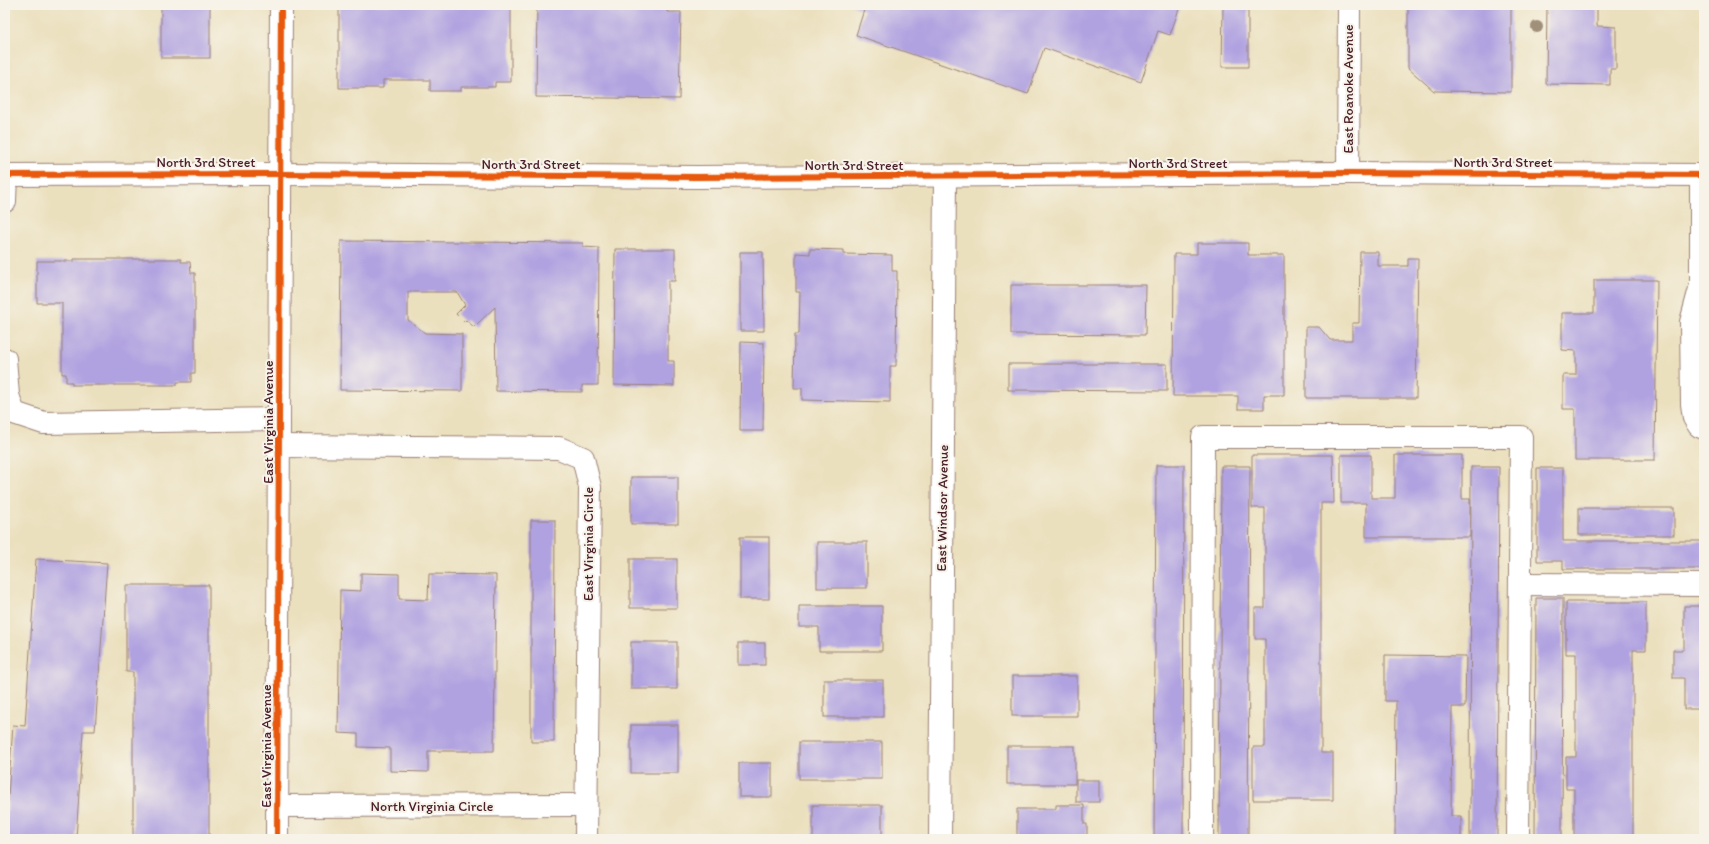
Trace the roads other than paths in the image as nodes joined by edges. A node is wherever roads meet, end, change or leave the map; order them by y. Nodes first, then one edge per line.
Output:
1 (281, 5) edge
2 (1349, 5) edge
3 (1348, 173) junction
4 (6, 174) edge
5 (281, 174) junction
6 (1703, 175) edge
7 (945, 176) junction
8 (5, 201) edge
9 (1703, 285) edge
10 (5, 359) edge
11 (280, 419) junction
12 (1704, 428) edge
13 (280, 446) junction
14 (1520, 584) junction
15 (1704, 584) edge
16 (586, 805) junction
17 (278, 806) junction
18 (277, 839) edge
19 (586, 839) edge
20 (940, 839) edge
21 (1202, 839) edge
22 (1518, 839) edge

1 - 5 street, East Virginia Avenue
2 - 3 street, East Roanoke Avenue
3 - 6 street, North 3rd Street
3 - 7 street, North 3rd Street
4 - 5 street, North 3rd Street
4 - 8 street
5 - 7 street, North 3rd Street
5 - 11 street, East Virginia Avenue
6 - 9 street
7 - 20 street, East Windsor Avenue
9 - 12 street
10 - 11 street
11 - 13 street, East Virginia Avenue
13 - 16 street, East Virginia Circle
13 - 17 street, East Virginia Avenue
14 - 15 street
14 - 21 street
14 - 22 street
16 - 17 street, North Virginia Circle
16 - 19 street, East Virginia Circle
17 - 18 street, East Virginia Avenue

